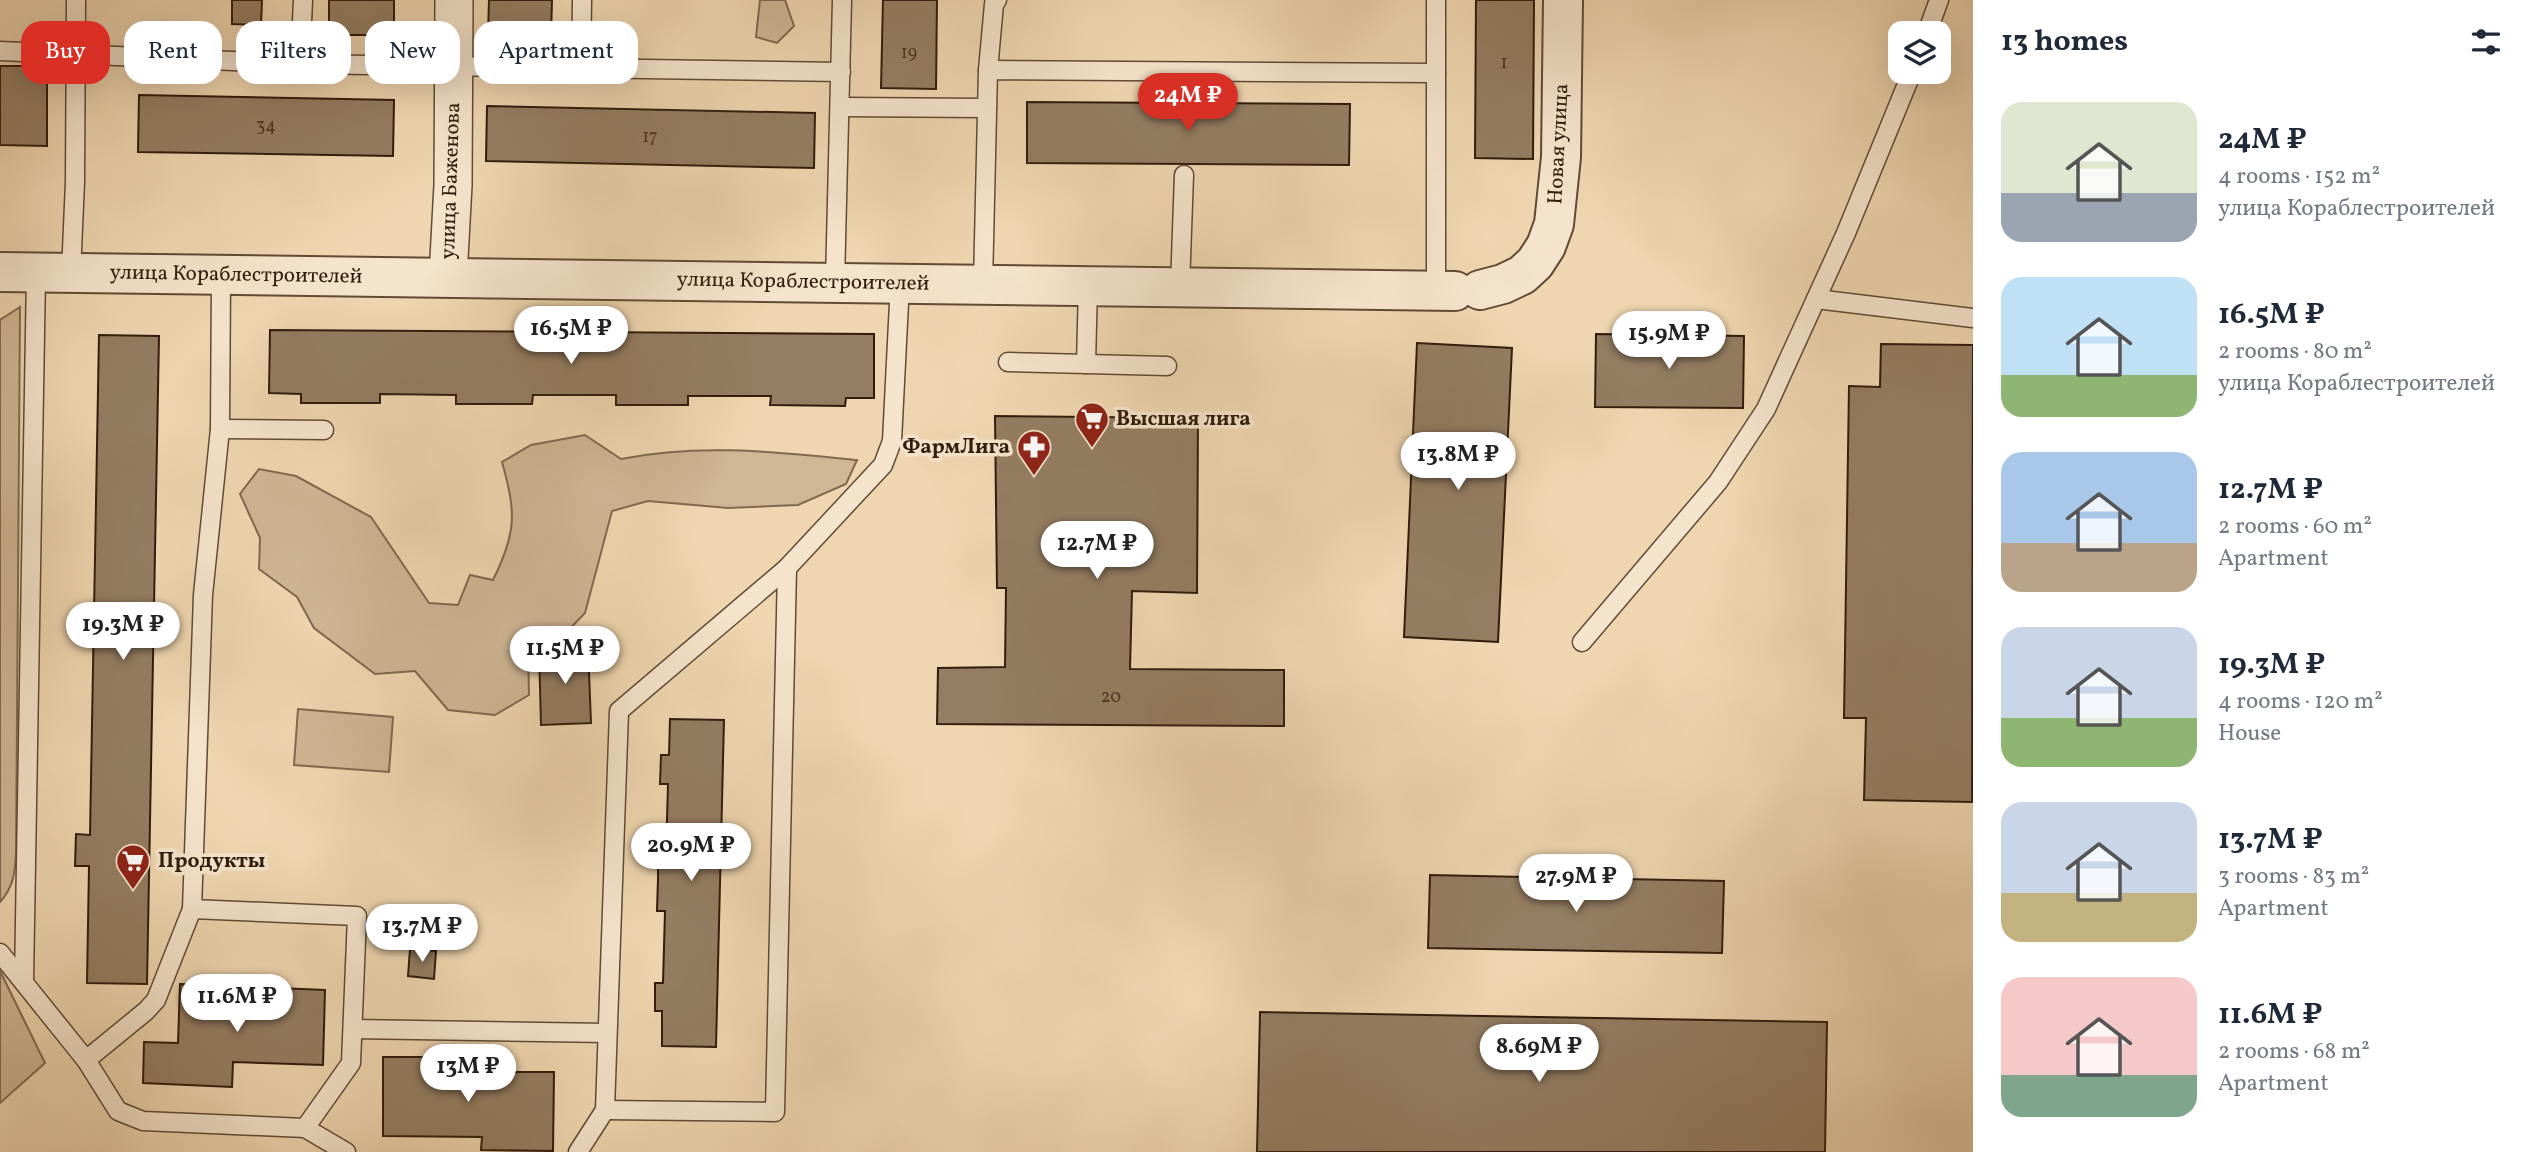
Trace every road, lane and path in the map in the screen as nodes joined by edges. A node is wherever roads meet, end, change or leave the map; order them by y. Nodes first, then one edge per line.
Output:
1 (76, 0) edge
2 (303, 0) edge
3 (454, 0) edge
4 (582, 0) edge
5 (842, 0) edge
6 (997, 0) edge
7 (1436, 0) edge
8 (1563, 0) edge
9 (1939, 0) edge
10 (76, 21) edge
11 (302, 21) edge
12 (454, 21) edge
13 (582, 21) edge
14 (1931, 21) edge
15 (0, 51) edge
16 (21, 52) edge
17 (110, 55) edge
18 (236, 61) edge
19 (638, 69) edge
20 (988, 70) junction
21 (841, 72) junction
22 (1436, 73) junction
23 (70, 84) edge
24 (454, 84) edge
25 (1907, 84) edge
26 (841, 107) junction
27 (987, 108) junction
28 (1184, 174) dead end
29 (35, 272) edge
30 (221, 275) junction
31 (449, 277) junction
32 (835, 282) junction
33 (900, 283) junction
34 (983, 284) junction
35 (1088, 285) junction
36 (1180, 286) junction
37 (1457, 291) junction
38 (1816, 299) junction
39 (1973, 318) edge
40 (1008, 362) dead end
41 (1086, 364) junction
42 (1167, 366) dead end
43 (220, 429) junction
44 (324, 430) dead end
45 (787, 568) junction
46 (1582, 642) dead end
47 (192, 909) junction
48 (0, 953) edge
49 (24, 981) junction
50 (353, 1029) junction
51 (607, 1033) junction
52 (86, 1060) junction
53 (606, 1110) junction
54 (305, 1128) junction
55 (346, 1152) edge
56 (578, 1152) edge

1 - 10 lane
2 - 11 lane
3 - 12 street, улица Баженова
4 - 13 lane
5 - 21 lane
6 - 20 lane
7 - 22 lane
8 - 37 street, Новая улица
9 - 14 lane
15 - 16 lane
17 - 18 lane
19 - 21 lane
20 - 22 lane
20 - 27 lane
21 - 26 lane
22 - 37 lane
23 - 29 lane
24 - 31 street, улица Баженова
25 - 38 lane
26 - 27 lane
26 - 32 lane
27 - 34 lane
28 - 36 lane
29 - 30 street, улица Кораблестроителей
29 - 49 lane
30 - 31 street, улица Кораблестроителей
30 - 43 lane
31 - 32 street, улица Кораблестроителей
32 - 33 street, улица Кораблестроителей
33 - 34 street, улица Кораблестроителей
33 - 45 lane
34 - 35 street, улица Кораблестроителей
35 - 36 street, улица Кораблестроителей
35 - 41 lane
36 - 37 street, улица Кораблестроителей
38 - 39 lane
38 - 46 lane
40 - 41 lane
41 - 42 lane
43 - 44 lane
43 - 47 lane
45 - 51 lane
45 - 53 lane
47 - 50 lane
47 - 52 lane
48 - 49 lane
49 - 52 lane
50 - 51 lane
50 - 54 lane
51 - 53 lane
52 - 54 lane
53 - 56 lane
54 - 55 lane

